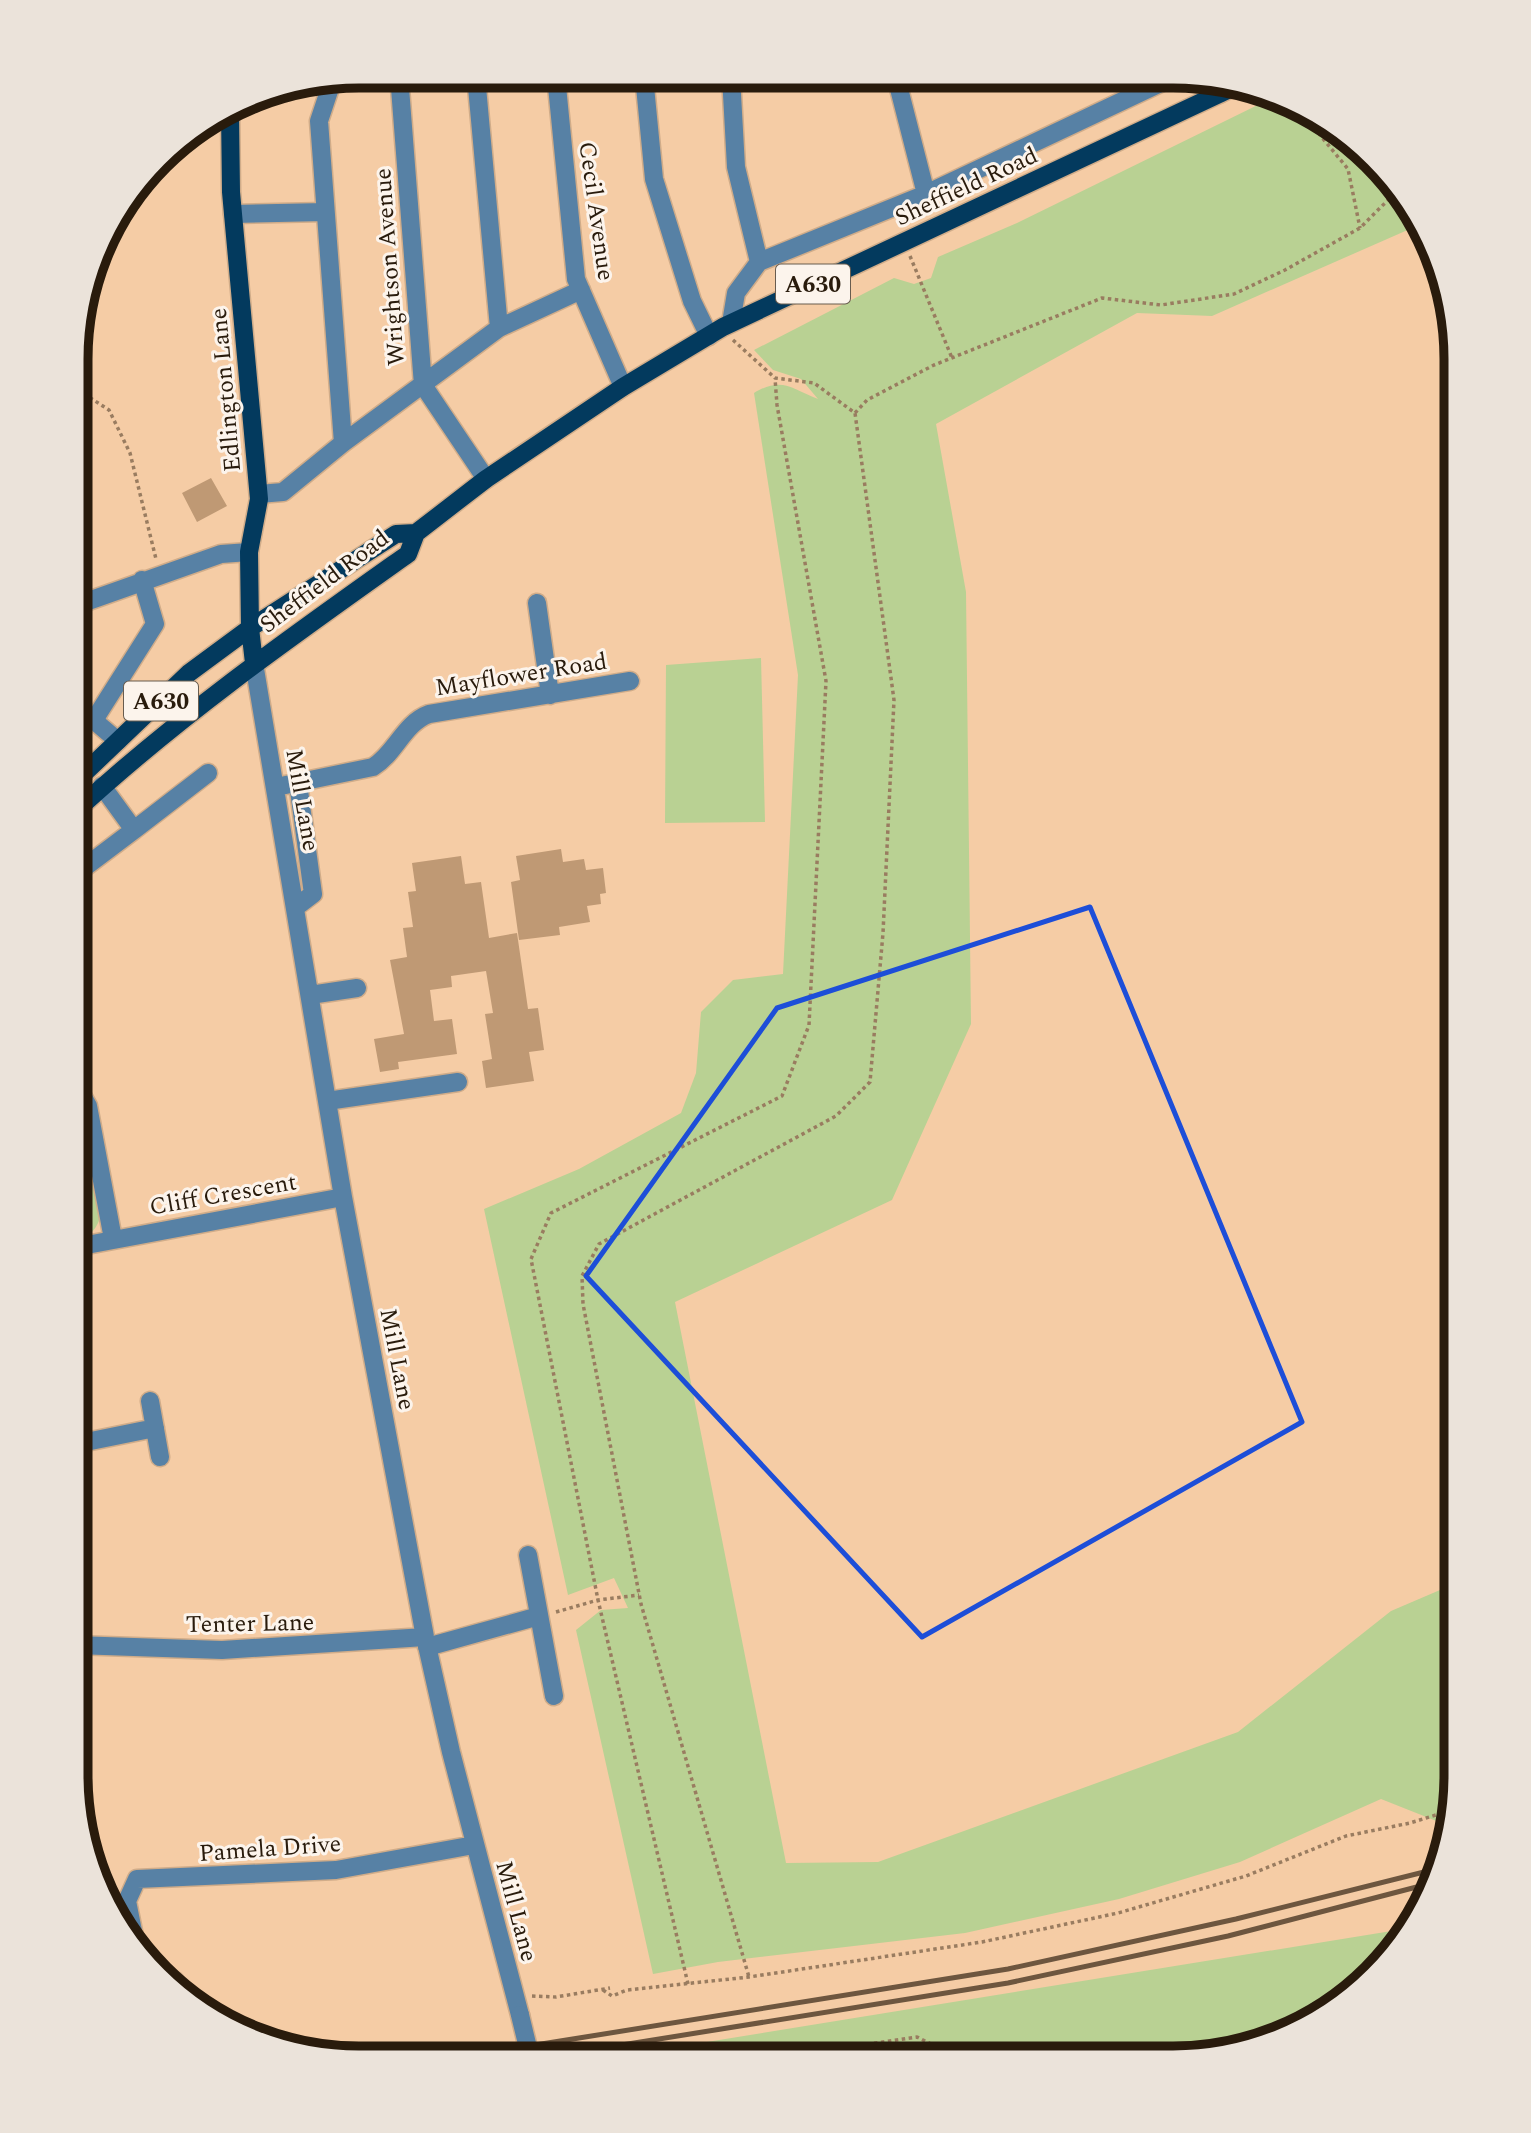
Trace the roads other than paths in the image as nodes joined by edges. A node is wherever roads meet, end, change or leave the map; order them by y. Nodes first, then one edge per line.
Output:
1 (400, 88) edge
2 (477, 88) edge
3 (557, 88) edge
4 (646, 88) edge
5 (732, 88) edge
6 (899, 88) edge
7 (1150, 88) edge
8 (330, 89) edge
9 (1209, 90) edge
10 (229, 121) edge
11 (926, 194) junction
12 (325, 212) junction
13 (233, 214) junction
14 (759, 262) junction
15 (581, 290) junction
16 (499, 328) junction
17 (721, 328) junction
18 (423, 385) junction
19 (623, 387) junction
20 (343, 443) junction
21 (486, 479) junction
22 (259, 494) junction
23 (416, 533) junction
24 (249, 552) junction
25 (142, 580) junction
26 (88, 601) edge
27 (537, 603) dead end
28 (250, 628) junction
29 (254, 663) junction
30 (630, 681) dead end
31 (550, 695) junction
32 (118, 741) junction
33 (88, 770) edge
34 (208, 773) dead end
35 (298, 783) junction
36 (102, 786) junction
37 (276, 787) junction
38 (88, 799) edge
39 (134, 830) junction
40 (88, 865) edge
41 (296, 907) junction
42 (357, 988) dead end
43 (310, 995) junction
44 (458, 1082) dead end
45 (327, 1101) junction
46 (88, 1106) edge
47 (343, 1197) junction
48 (113, 1240) junction
49 (88, 1245) edge
50 (150, 1401) dead end
51 (155, 1428) junction
52 (88, 1442) edge
53 (160, 1457) dead end
54 (528, 1555) dead end
55 (540, 1616) junction
56 (426, 1642) junction
57 (88, 1645) edge
58 (554, 1696) dead end
59 (474, 1845) junction
60 (131, 1922) edge
61 (528, 2046) edge

1 - 18 street, Wrightson Avenue
2 - 16 street
3 - 15 street, Cecil Avenue
4 - 17 street
5 - 14 street
6 - 11 street
7 - 11 street, Sheffield Road
8 - 12 street
9 - 17 main road, Sheffield Road / A630
10 - 13 main road, Edlington Lane
11 - 14 street, Sheffield Road
12 - 13 street
12 - 20 street
13 - 22 main road, Edlington Lane
14 - 17 street
15 - 16 street
15 - 19 street, Cecil Avenue
16 - 18 street
17 - 19 main road, Sheffield Road / A630
18 - 20 street
18 - 21 street, Wrightson Avenue
19 - 21 main road, Sheffield Road / A630
20 - 22 street
21 - 23 main road, Sheffield Road / A630
22 - 24 main road, Edlington Lane
23 - 28 main road, Sheffield Road / A630
23 - 29 main road, Sheffield Road / A630
24 - 25 street
24 - 28 main road, Edlington Lane
25 - 26 street
25 - 32 street
27 - 31 street
28 - 29 main road, Edlington Lane
28 - 32 main road, A630
29 - 36 main road, A630
29 - 37 street, Mill Lane
30 - 31 street, Mayflower Road
31 - 35 street, Mayflower Road
32 - 33 main road, A630
34 - 39 street
35 - 37 street, Mayflower Road
35 - 41 street
36 - 38 main road, A630
36 - 39 street
37 - 41 street, Mill Lane
39 - 40 street
41 - 43 street, Mill Lane
42 - 43 street
43 - 45 street, Mill Lane
44 - 45 street
45 - 47 street, Mill Lane
46 - 48 street
47 - 48 street, Cliff Crescent
47 - 56 street, Mill Lane
48 - 49 street, Cliff Crescent
50 - 51 street
51 - 52 street
51 - 53 street
54 - 55 street
55 - 56 street, Tenter Lane
55 - 58 street
56 - 57 street, Tenter Lane
56 - 59 street, Mill Lane
59 - 60 street, Pamela Drive
59 - 61 street, Mill Lane, bridge

